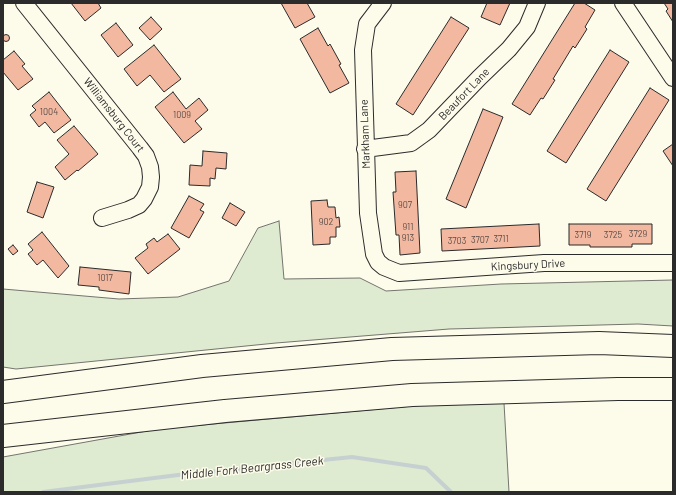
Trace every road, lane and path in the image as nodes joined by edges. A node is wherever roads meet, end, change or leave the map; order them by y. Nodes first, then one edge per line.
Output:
1 (24, 3) edge
2 (383, 3) edge
3 (537, 3) edge
4 (623, 3) edge
5 (673, 78) edge
6 (365, 149) junction
7 (102, 218) dead end
8 (673, 263) edge
9 (384, 267) joint
10 (673, 346) edge
11 (673, 389) edge
12 (3, 392) edge
13 (3, 436) edge

1 - 7 street, Williamsburg Court
2 - 6 street, Markham Lane
3 - 6 street, Beaufort Lane
4 - 5 street
6 - 9 street, Markham Lane
8 - 9 street, Kingsbury Drive
10 - 12 highway
11 - 13 highway

